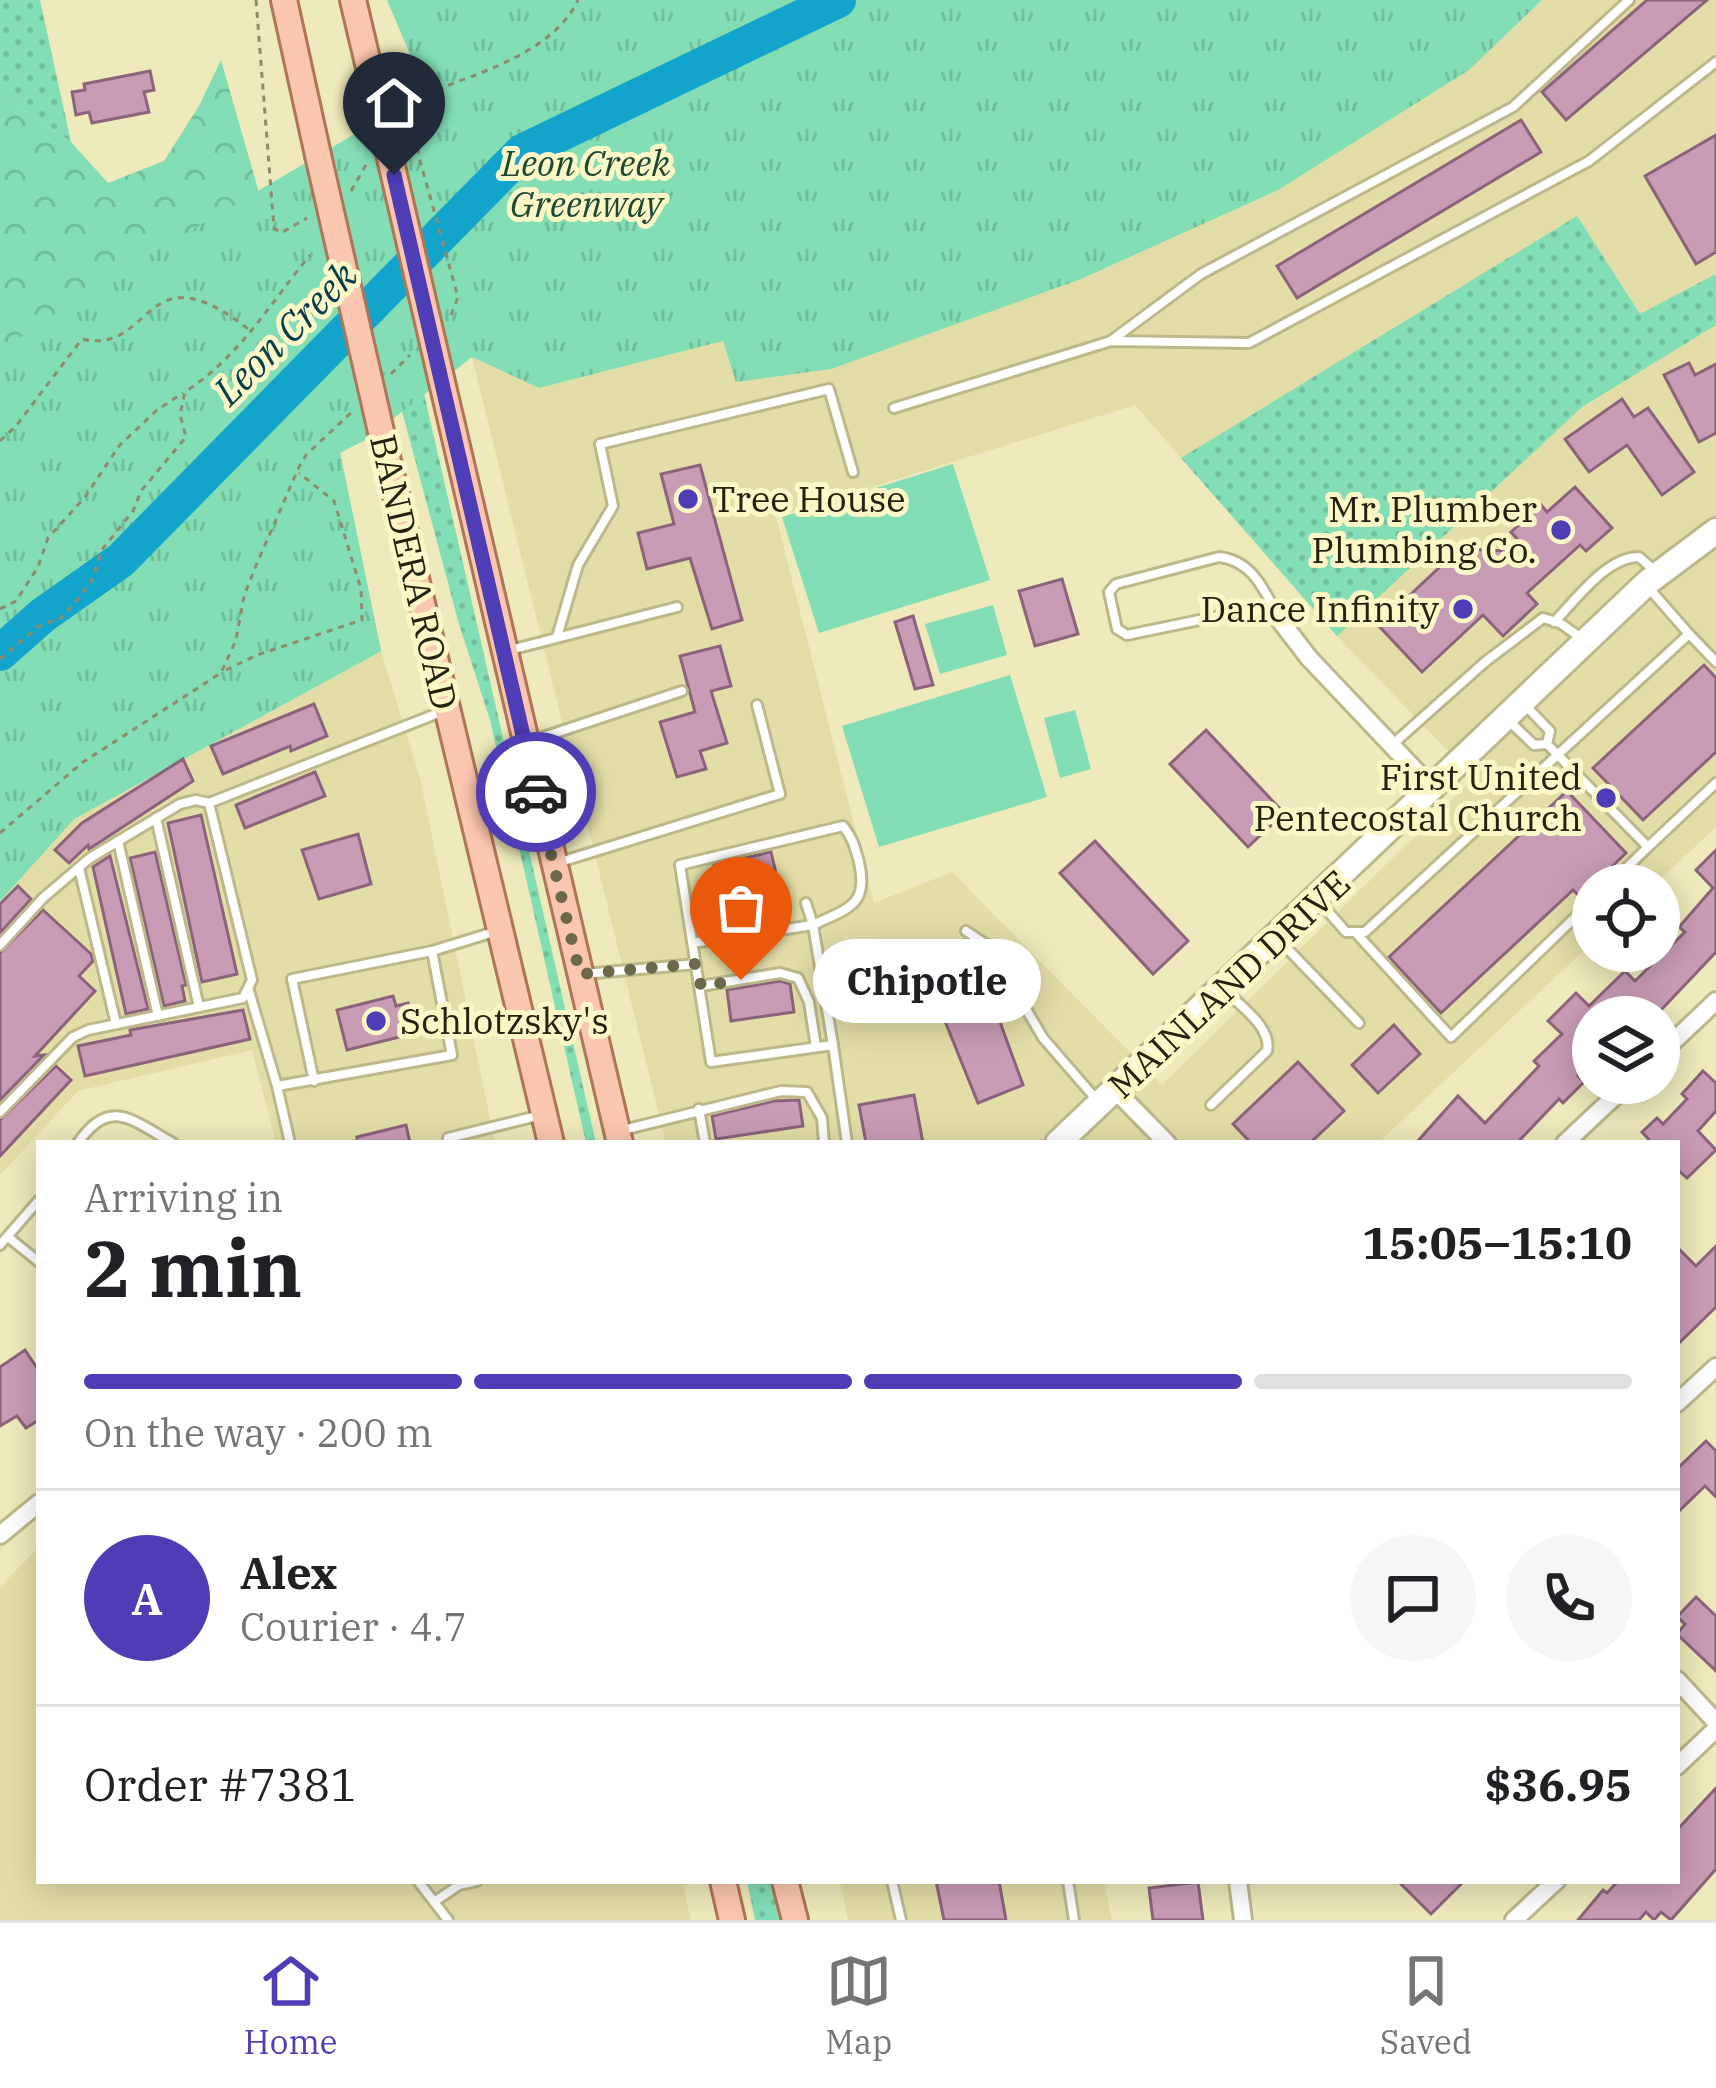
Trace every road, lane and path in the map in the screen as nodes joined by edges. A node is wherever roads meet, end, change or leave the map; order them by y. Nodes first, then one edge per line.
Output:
1 (284, 0) edge
2 (353, 0) edge
3 (578, 0) edge
4 (1629, 0) edge
5 (1716, 62) edge
6 (310, 255) dead end
7 (448, 320) dead end
8 (248, 329) junction
9 (1111, 341) junction
10 (414, 352) dead end
11 (380, 384) dead end
12 (184, 392) junction
13 (364, 400) dead end
14 (894, 408) dead end
15 (0, 441) edge
16 (297, 472) junction
17 (853, 472) dead end
18 (1716, 531) edge
19 (1652, 579) junction
20 (677, 607) dead end
21 (0, 609) edge
22 (1276, 612) junction
23 (1554, 622) junction
24 (1689, 634) junction
25 (557, 637) junction
26 (1586, 642) junction
27 (503, 652) junction
28 (0, 659) edge
29 (1716, 662) edge
30 (221, 673) junction
31 (682, 691) dead end
32 (757, 705) dead end
33 (447, 710) junction
34 (1515, 711) junction
35 (1547, 743) junction
36 (524, 744) junction
37 (1392, 745) junction
38 (1559, 753) junction
39 (1716, 783) edge
40 (1433, 789) junction
41 (209, 803) junction
42 (156, 818) junction
43 (0, 833) edge
44 (118, 841) junction
45 (1648, 848) junction
46 (553, 864) junction
47 (1631, 864) edge
48 (79, 868) junction
49 (1318, 900) junction
50 (806, 903) dead end
51 (1572, 920) edge
52 (813, 925) junction
53 (500, 931) junction
54 (966, 931) dead end
55 (1357, 934) junction
56 (1276, 938) junction
57 (692, 944) junction
58 (0, 945) edge
59 (432, 951) junction
60 (696, 964) junction
61 (580, 974) junction
62 (701, 986) junction
63 (1224, 989) junction
64 (249, 991) junction
65 (1716, 1001) edge
66 (199, 1007) junction
67 (158, 1016) junction
68 (1359, 1023) dead end
69 (116, 1024) junction
70 (1680, 1034) edge
71 (833, 1045) junction
72 (816, 1047) junction
73 (314, 1082) junction
74 (277, 1086) junction
75 (1108, 1098) junction
76 (1607, 1104) edge
77 (1210, 1105) dead end
78 (699, 1108) junction
79 (0, 1112) edge
80 (544, 1114) junction
81 (619, 1137) edge
82 (80, 1140) edge
83 (168, 1140) edge
84 (289, 1140) edge
85 (448, 1140) edge
86 (549, 1140) edge
87 (704, 1140) edge
88 (824, 1140) edge
89 (847, 1140) edge
90 (1061, 1140) edge
91 (1163, 1140) edge
92 (1568, 1140) edge
93 (36, 1204) edge
94 (30, 1213) junction
95 (36, 1218) edge
96 (4, 1241) edge
97 (36, 1260) edge
98 (1716, 1366) edge
99 (1680, 1400) edge
100 (36, 1505) edge
101 (0, 1535) edge
102 (1680, 1684) edge
103 (1716, 1726) edge
104 (1680, 1763) edge
105 (420, 1884) edge
106 (466, 1884) edge
107 (724, 1884) edge
108 (786, 1884) edge
109 (893, 1884) edge
110 (1068, 1884) edge
111 (1238, 1884) edge
112 (1553, 1884) edge
113 (434, 1902) junction
114 (448, 1920) edge
115 (732, 1920) edge
116 (795, 1920) edge
117 (902, 1920) edge
118 (1074, 1920) edge
119 (1243, 1920) edge
120 (1514, 1920) edge

1 - 33 main road, BANDERA ROAD, bridge
2 - 27 main road, BANDERA ROAD, bridge
3 - 7 path
4 - 9 lane
5 - 9 lane
6 - 8 path
8 - 12 path
8 - 15 path
9 - 14 lane
10 - 11 path
12 - 21 path
12 - 28 path
13 - 16 path
16 - 30 path
16 - 30 path
17 - 25 lane
18 - 19 main road, MAINLAND DRIVE
19 - 23 lane
19 - 24 lane
19 - 26 main road, MAINLAND DRIVE
20 - 25 lane
22 - 22 lane
22 - 37 street
23 - 26 lane
23 - 37 lane
24 - 29 lane
24 - 38 lane
25 - 27 lane
26 - 34 main road, MAINLAND DRIVE
27 - 36 main road, BANDERA ROAD
30 - 43 path
31 - 36 lane
32 - 46 lane
33 - 41 lane
33 - 53 main road, BANDERA ROAD
34 - 35 lane
34 - 35 lane
34 - 40 main road, MAINLAND DRIVE
35 - 38 lane
36 - 46 main road, BANDERA ROAD
37 - 40 street
38 - 45 lane
38 - 55 lane
39 - 45 lane
40 - 49 main road, MAINLAND DRIVE
41 - 42 lane
41 - 64 lane
42 - 44 lane
42 - 66 lane
44 - 48 lane
44 - 67 lane
45 - 47 lane
46 - 61 main road, BANDERA ROAD
48 - 58 lane
48 - 69 lane
49 - 55 lane
49 - 56 main road, MAINLAND DRIVE
50 - 52 lane
51 - 55 lane
52 - 57 lane
52 - 57 lane
52 - 71 lane
53 - 59 lane
53 - 80 main road, BANDERA ROAD
54 - 75 lane
56 - 63 main road, MAINLAND DRIVE
56 - 68 lane
57 - 60 lane
59 - 73 lane
59 - 73 lane
60 - 61 lane
60 - 62 lane
61 - 81 main road, BANDERA ROAD
62 - 72 lane
62 - 72 lane
63 - 75 main road, MAINLAND DRIVE
63 - 77 lane
64 - 66 lane
64 - 74 lane
65 - 70 street
66 - 67 lane
67 - 69 lane
69 - 79 lane
71 - 72 lane
71 - 89 lane
73 - 74 lane
74 - 84 lane
75 - 90 main road, MAINLAND DRIVE
75 - 91 street
76 - 92 street
78 - 81 lane
78 - 87 lane
78 - 88 lane
80 - 85 lane
80 - 86 main road, BANDERA ROAD
82 - 83 lane
93 - 94 lane
94 - 95 lane
94 - 96 lane
96 - 97 lane
98 - 99 street
100 - 101 street
102 - 103 street
103 - 104 street
105 - 113 lane
106 - 113 lane
107 - 115 main road
108 - 116 main road
109 - 117 lane
110 - 118 lane
111 - 119 street
112 - 120 street
113 - 114 lane

